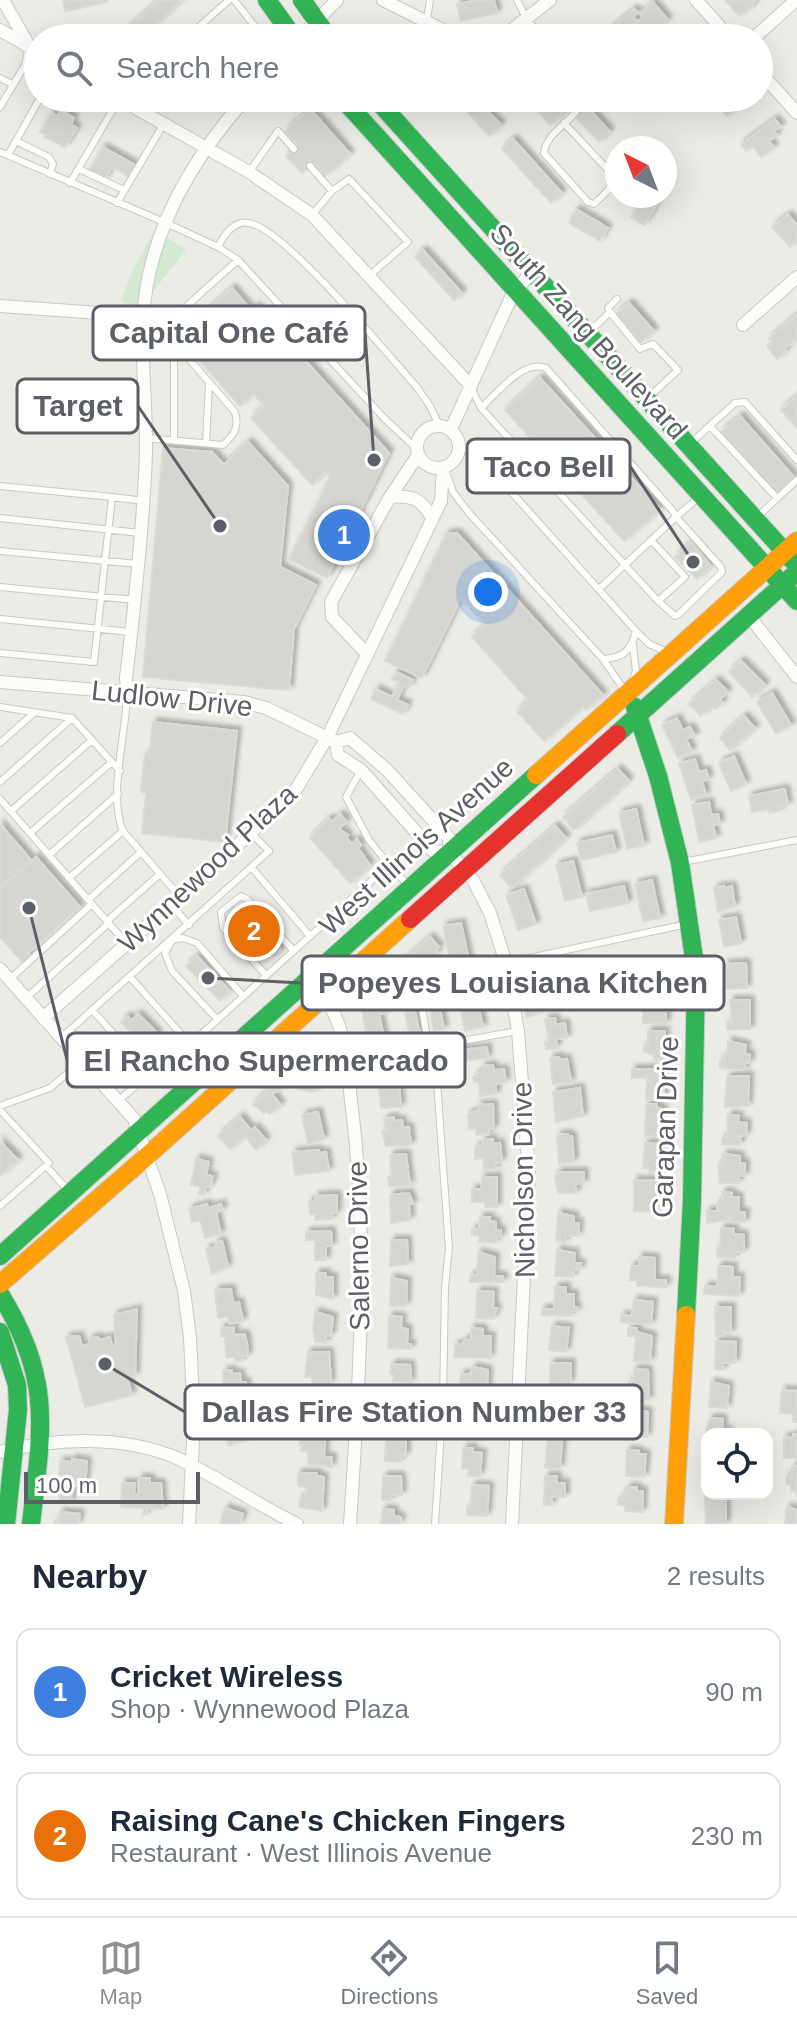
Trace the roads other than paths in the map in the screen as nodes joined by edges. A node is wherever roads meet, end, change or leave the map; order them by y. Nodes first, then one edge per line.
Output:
1 (3, 0) edge
2 (232, 0) edge
3 (267, 0) edge
4 (302, 0) edge
5 (337, 0) edge
6 (383, 0) edge
7 (430, 0) edge
8 (517, 0) edge
9 (550, 0) edge
10 (696, 0) edge
11 (796, 0) edge
12 (527, 20) junction
13 (316, 21) junction
14 (426, 22) junction
15 (203, 24) edge
16 (252, 24) edge
17 (286, 24) edge
18 (313, 24) edge
19 (318, 24) edge
20 (431, 24) edge
21 (520, 24) edge
22 (531, 24) edge
23 (717, 24) edge
24 (769, 24) edge
25 (0, 30) edge
26 (24, 33) edge
27 (24, 43) edge
28 (24, 66) edge
29 (0, 78) edge
30 (12, 84) junction
31 (773, 86) edge
32 (0, 107) edge
33 (32, 112) edge
34 (110, 112) edge
35 (141, 112) edge
36 (234, 112) edge
37 (354, 112) edge
38 (388, 112) edge
39 (575, 112) edge
40 (797, 113) edge
41 (564, 123) junction
42 (163, 125) junction
43 (16, 141) junction
44 (205, 147) junction
45 (294, 149) dead end
46 (0, 152) edge
47 (8, 155) junction
48 (310, 166) dead end
49 (79, 169) junction
50 (249, 172) junction
51 (50, 174) junction
52 (70, 183) junction
53 (124, 190) junction
54 (332, 191) junction
55 (117, 203) junction
56 (312, 215) junction
57 (164, 222) junction
58 (218, 247) junction
59 (238, 260) junction
60 (533, 272) junction
61 (370, 275) junction
62 (797, 277) edge
63 (514, 291) junction
64 (617, 299) dead end
65 (0, 306) edge
66 (610, 312) junction
67 (143, 322) junction
68 (743, 325) dead end
69 (162, 328) junction
70 (588, 333) junction
71 (174, 342) junction
72 (209, 383) junction
73 (471, 386) junction
74 (647, 399) junction
75 (481, 408) junction
76 (710, 426) junction
77 (445, 427) junction
78 (146, 438) junction
79 (174, 441) junction
80 (206, 443) junction
81 (459, 445) junction
82 (689, 445) junction
83 (418, 452) junction
84 (797, 460) edge
85 (444, 467) junction
86 (797, 480) edge
87 (0, 486) edge
88 (701, 495) junction
89 (112, 497) junction
90 (390, 497) junction
91 (777, 498) junction
92 (144, 501) junction
93 (676, 517) junction
94 (0, 518) edge
95 (756, 518) junction
96 (432, 519) junction
97 (109, 530) junction
98 (141, 533) junction
99 (651, 540) junction
100 (0, 551) edge
101 (794, 558) edge
102 (106, 561) junction
103 (138, 564) junction
104 (625, 565) junction
105 (767, 569) junction
106 (783, 585) junction
107 (0, 587) edge
108 (599, 589) junction
109 (102, 597) junction
110 (135, 600) junction
111 (658, 601) junction
112 (797, 601) edge
113 (749, 616) junction
114 (0, 619) edge
115 (98, 629) junction
116 (636, 631) junction
117 (131, 632) junction
118 (633, 645) junction
119 (0, 653) edge
120 (367, 654) junction
121 (671, 654) junction
122 (603, 659) junction
123 (797, 677) edge
124 (0, 682) edge
125 (127, 694) junction
126 (627, 694) junction
127 (0, 707) edge
128 (34, 713) junction
129 (639, 716) junction
130 (72, 718) junction
131 (332, 739) junction
132 (92, 740) junction
133 (0, 743) edge
134 (112, 762) junction
135 (361, 770) junction
136 (120, 771) junction
137 (0, 782) edge
138 (118, 794) junction
139 (0, 799) edge
140 (11, 811) junction
141 (123, 831) junction
142 (30, 833) junction
143 (251, 833) junction
144 (797, 840) edge
145 (141, 852) junction
146 (450, 853) junction
147 (49, 855) junction
148 (680, 863) junction
149 (389, 865) junction
150 (252, 868) junction
151 (466, 871) junction
152 (160, 874) junction
153 (69, 878) junction
154 (410, 888) junction
155 (175, 901) junction
156 (90, 902) junction
157 (206, 910) junction
158 (108, 922) junction
159 (690, 923) junction
160 (189, 925) junction
161 (223, 928) junction
162 (310, 936) junction
163 (172, 940) junction
164 (126, 943) junction
165 (294, 951) junction
166 (506, 963) junction
167 (0, 969) edge
168 (266, 975) junction
169 (130, 977) junction
170 (309, 978) junction
171 (9, 980) junction
172 (419, 992) dead end
173 (243, 996) junction
174 (324, 996) junction
175 (26, 998) junction
176 (92, 1010) junction
177 (43, 1018) junction
178 (217, 1019) junction
179 (518, 1031) junction
180 (61, 1038) junction
181 (434, 1041) junction
182 (190, 1044) junction
183 (174, 1059) junction
184 (82, 1061) junction
185 (150, 1074) junction
186 (194, 1082) junction
187 (118, 1101) junction
188 (0, 1108) edge
189 (138, 1132) junction
190 (146, 1157) junction
191 (46, 1166) junction
192 (71, 1193) junction
193 (0, 1206) edge
194 (0, 1256) edge
195 (0, 1284) edge
196 (0, 1294) edge
197 (0, 1332) edge
198 (40, 1444) junction
199 (7, 1450) edge
200 (192, 1465) junction
201 (6, 1524) edge
202 (31, 1524) edge
203 (189, 1524) edge
204 (297, 1524) edge
205 (350, 1524) edge
206 (435, 1524) edge
207 (512, 1524) edge
208 (674, 1524) edge

1 - 26 street
2 - 15 lane
2 - 16 lane
3 - 17 main road
4 - 13 main road
5 - 13 street
6 - 14 street
7 - 14 lane
8 - 12 lane
9 - 12 street
10 - 23 street
11 - 24 street
12 - 21 street
12 - 22 lane
13 - 18 street
13 - 19 main road
14 - 20 street
25 - 27 street
28 - 30 lane
29 - 30 lane
30 - 32 lane
31 - 40 street
33 - 43 lane
34 - 49 lane
35 - 42 street
36 - 44 street
37 - 63 main road, South Zang Boulevard
38 - 60 main road, South Zang Boulevard
39 - 41 lane
41 - 41 lane
42 - 44 street
42 - 53 lane
43 - 47 lane
43 - 51 lane
44 - 50 street
44 - 57 street
45 - 50 lane
46 - 47 lane
47 - 51 lane
48 - 54 lane
49 - 52 lane
49 - 53 lane
50 - 56 street
51 - 52 lane
52 - 55 lane
53 - 55 lane
54 - 56 lane
54 - 61 lane
55 - 57 lane
56 - 61 street
57 - 58 lane
57 - 67 street
58 - 59 lane
58 - 77 lane
59 - 69 lane
59 - 83 lane
60 - 63 street
60 - 70 main road, South Zang Boulevard
61 - 73 street
62 - 68 street
63 - 73 street
63 - 88 main road, South Zang Boulevard
64 - 66 lane
65 - 67 street
66 - 70 lane
66 - 74 lane
67 - 69 lane
67 - 78 street
69 - 71 lane
70 - 74 main road, South Zang Boulevard
71 - 72 lane
71 - 79 lane
72 - 80 lane
72 - 80 lane
73 - 75 lane
73 - 77 street
74 - 82 main road, South Zang Boulevard
75 - 93 lane
75 - 104 lane
76 - 82 lane
76 - 84 lane
76 - 91 lane
77 - 81 street
77 - 83 street
78 - 79 lane
78 - 92 street
79 - 80 lane
81 - 85 street
81 - 108 lane
82 - 95 main road, South Zang Boulevard
83 - 85 street
83 - 90 street
85 - 96 street, Wynnewood Plaza
85 - 122 lane
86 - 91 lane
87 - 89 lane
88 - 93 lane
88 - 105 main road, South Zang Boulevard
89 - 92 lane
89 - 97 lane
90 - 96 street
90 - 120 street
91 - 95 lane
92 - 98 street
93 - 99 lane
93 - 111 lane
94 - 97 lane
95 - 101 main road, South Zang Boulevard
96 - 120 street, Wynnewood Plaza
97 - 98 lane
97 - 102 lane
98 - 103 street
99 - 104 lane
99 - 111 lane
100 - 102 lane
101 - 105 main road, West Illinois Avenue
101 - 106 main road, West Illinois Avenue
102 - 103 lane
102 - 109 lane
103 - 110 street
104 - 108 lane
104 - 111 lane
105 - 106 main road, South Zang Boulevard
105 - 121 main road, West Illinois Avenue
106 - 112 main road, South Zang Boulevard
106 - 113 main road, West Illinois Avenue
107 - 109 lane
108 - 116 lane
109 - 110 lane
109 - 115 lane
110 - 117 street
113 - 123 street
113 - 129 main road, West Illinois Avenue
114 - 115 lane
115 - 117 lane
115 - 119 lane
116 - 118 lane
116 - 121 lane
117 - 125 street
118 - 122 lane
118 - 126 lane
120 - 131 street, Wynnewood Plaza
121 - 126 main road, West Illinois Avenue
122 - 126 lane
124 - 125 street, Ludlow Drive
125 - 131 street, Ludlow Drive
125 - 136 lane
126 - 129 main road, Garapan Drive
126 - 146 main road, West Illinois Avenue
127 - 128 lane
128 - 130 lane
128 - 133 lane
129 - 148 main road, Garapan Drive
129 - 151 main road, West Illinois Avenue
130 - 132 lane
130 - 137 lane
131 - 135 street, Ludlow Drive
131 - 143 street, Wynnewood Plaza
131 - 146 street, Ludlow Drive
132 - 134 lane
132 - 140 lane
134 - 136 lane
134 - 142 lane
135 - 146 street, Ludlow Drive
135 - 149 lane
136 - 138 lane
138 - 141 lane
138 - 147 lane
139 - 140 lane
140 - 142 lane
141 - 145 lane
141 - 153 lane
142 - 147 lane
143 - 150 lane
143 - 155 street, Wynnewood Plaza
144 - 148 lane
145 - 152 lane
145 - 156 lane
146 - 151 street, Nicholson Drive
146 - 154 main road, West Illinois Avenue
147 - 153 lane
148 - 159 main road, Garapan Drive
149 - 154 lane
149 - 162 lane
150 - 157 lane
150 - 162 lane
151 - 166 street, Nicholson Drive
151 - 174 main road, West Illinois Avenue
152 - 155 lane
152 - 158 lane
153 - 156 lane
154 - 170 main road, West Illinois Avenue
155 - 160 lane
155 - 164 street, Wynnewood Plaza
156 - 158 lane
156 - 171 lane
157 - 160 lane
157 - 161 lane
158 - 164 lane
158 - 175 lane
159 - 166 lane
159 - 208 main road, Garapan Drive
160 - 163 lane
161 - 165 lane
161 - 168 lane
162 - 165 lane
163 - 169 lane
163 - 173 lane
163 - 178 lane
164 - 177 street, Wynnewood Plaza
165 - 168 lane
166 - 179 street, Nicholson Drive
167 - 171 street
168 - 173 lane
169 - 176 lane
169 - 182 lane
170 - 174 street, Salerno Drive
170 - 186 main road, West Illinois Avenue
171 - 175 street
172 - 181 lane
173 - 178 lane
174 - 190 main road, West Illinois Avenue
174 - 205 street, Salerno Drive
175 - 177 street
176 - 180 lane
176 - 185 lane
177 - 180 street
178 - 182 lane
179 - 181 lane
179 - 207 street, Nicholson Drive
180 - 184 street
181 - 206 lane
182 - 183 lane
183 - 185 lane
183 - 186 lane
184 - 187 street
184 - 188 lane
185 - 187 lane
186 - 189 main road, West Illinois Avenue
187 - 189 street
188 - 191 lane
189 - 190 street
189 - 192 main road, West Illinois Avenue
190 - 195 main road, West Illinois Avenue
190 - 200 street
191 - 192 lane
191 - 193 lane
192 - 194 main road, West Illinois Avenue
196 - 198 main road
197 - 199 main road
198 - 199 street
198 - 200 street
198 - 202 main road
199 - 201 main road
200 - 203 street
200 - 204 street

